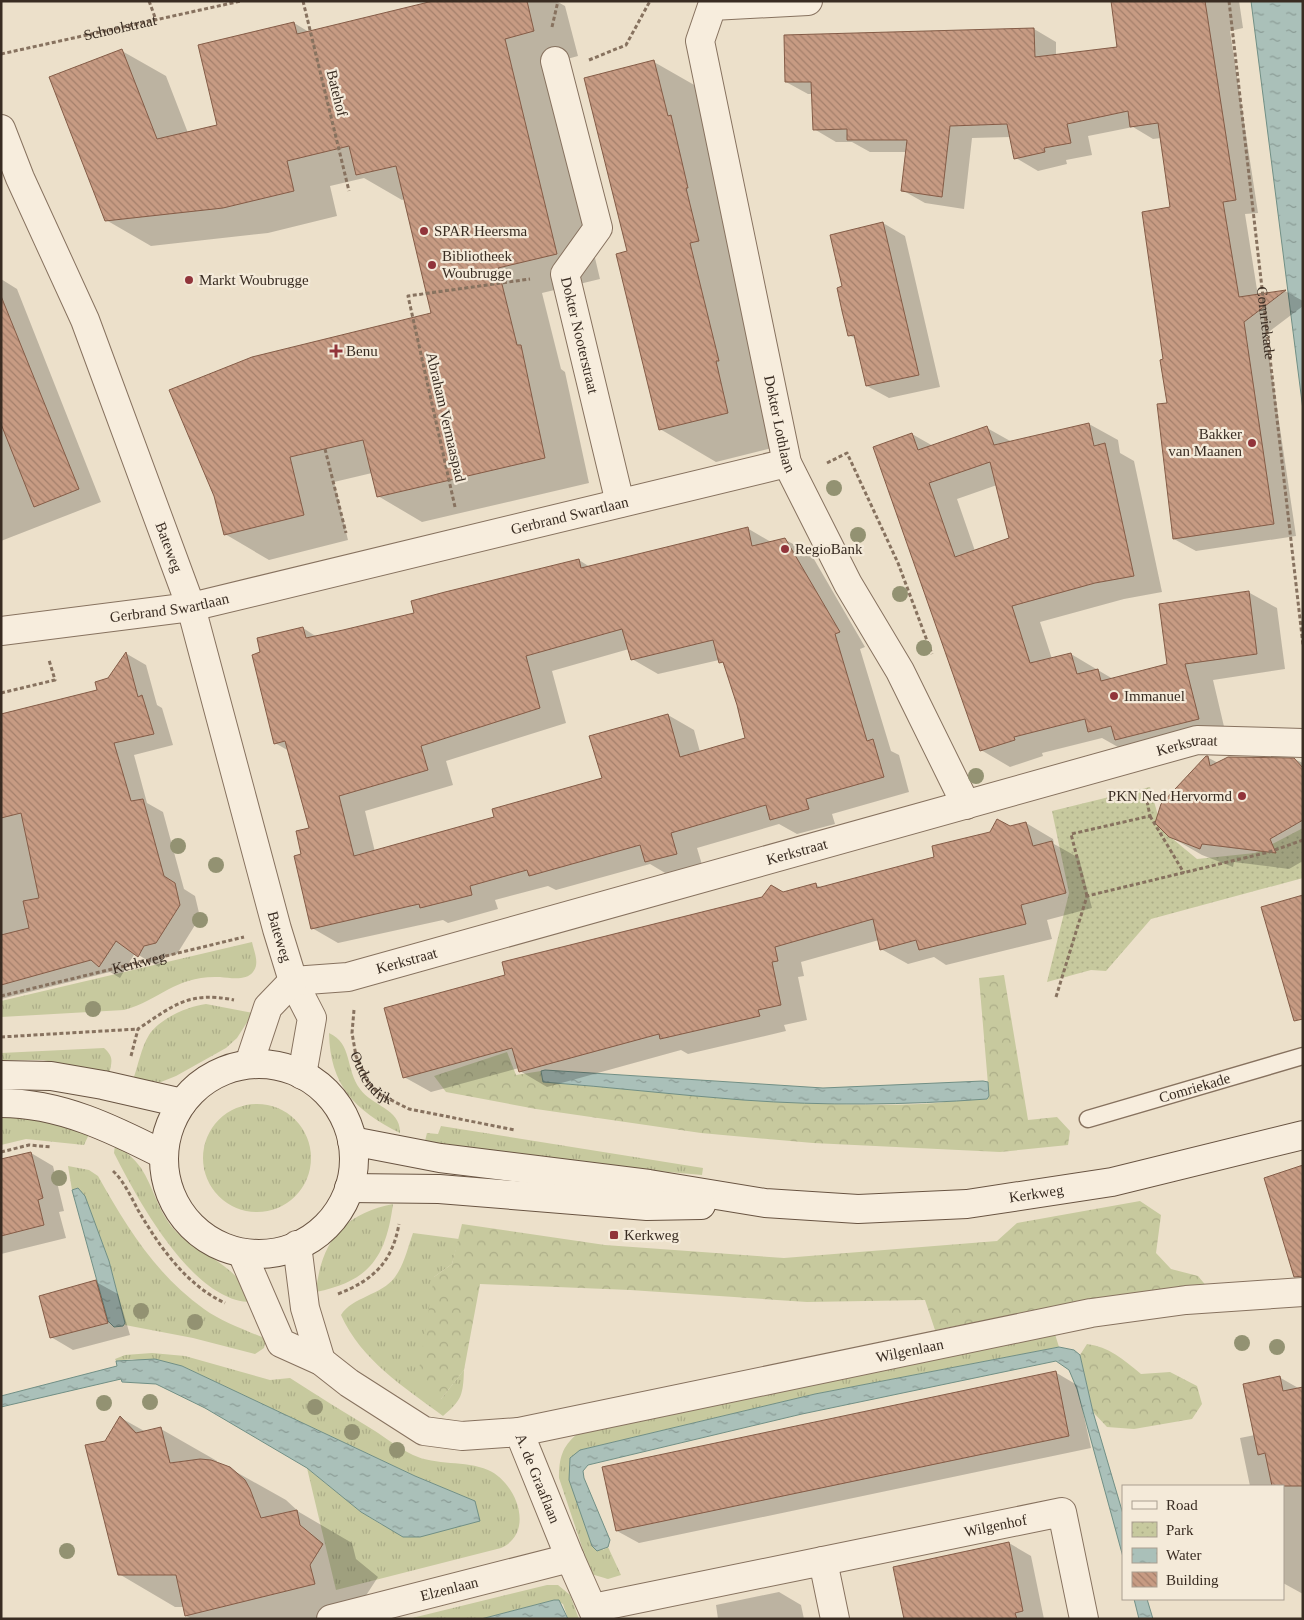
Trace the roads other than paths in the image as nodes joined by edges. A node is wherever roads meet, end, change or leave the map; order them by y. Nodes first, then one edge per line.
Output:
1 (808, 1) edge
2 (555, 61) road end
3 (1, 130) edge
4 (11, 182) edge
5 (790, 471) junction
6 (620, 503) junction
7 (191, 607) junction
8 (1, 631) edge
9 (1303, 744) edge
10 (966, 805) junction
11 (293, 981) junction
12 (1303, 1056) edge
13 (249, 1064) junction
14 (1, 1075) edge
15 (302, 1075) junction
16 (1, 1103) edge
17 (182, 1103) junction
18 (1088, 1119) dead end
19 (1303, 1135) edge
20 (352, 1140) junction
21 (164, 1155) junction
22 (349, 1188) junction
23 (765, 1203) junction
24 (297, 1245) junction
25 (242, 1252) junction
26 (1303, 1292) edge
27 (320, 1360) junction
28 (519, 1432) junction
29 (570, 1558) junction
30 (822, 1561) junction
31 (595, 1614) edge
32 (331, 1619) edge
33 (835, 1619) edge
34 (1084, 1619) edge

1 - 5 street, Dokter Lothlaan
2 - 6 street, Dokter Nooterstraat
3 - 4 street, Bateweg
4 - 7 street, Bateweg
5 - 6 street, Gerbrand Swartlaan
5 - 10 street, Dokter Lothlaan
6 - 7 street, Gerbrand Swartlaan
7 - 8 street, Gerbrand Swartlaan
7 - 11 street, Bateweg
9 - 10 street, Kerkstraat
10 - 11 street, Kerkstraat
11 - 13 street, Bateweg
11 - 15 street, Bateweg
12 - 18 lane, Comriekade
13 - 15 street
13 - 17 street
14 - 17 street
15 - 20 street
16 - 21 street
17 - 21 street
19 - 23 street, Kerkweg
20 - 22 street
20 - 23 street, Kerkweg
21 - 25 street
22 - 23 street, Kerkweg
22 - 24 street
24 - 25 street
24 - 27 street
25 - 27 street, A. de Graaflaan
26 - 28 street, Wilgenlaan
27 - 28 street, A. de Graaflaan
28 - 29 street, A. de Graaflaan
29 - 31 street, A. de Graaflaan
29 - 32 street, Elzenlaan
30 - 31 street, Wilgenhof
30 - 33 street
30 - 34 street, Wilgenhof

